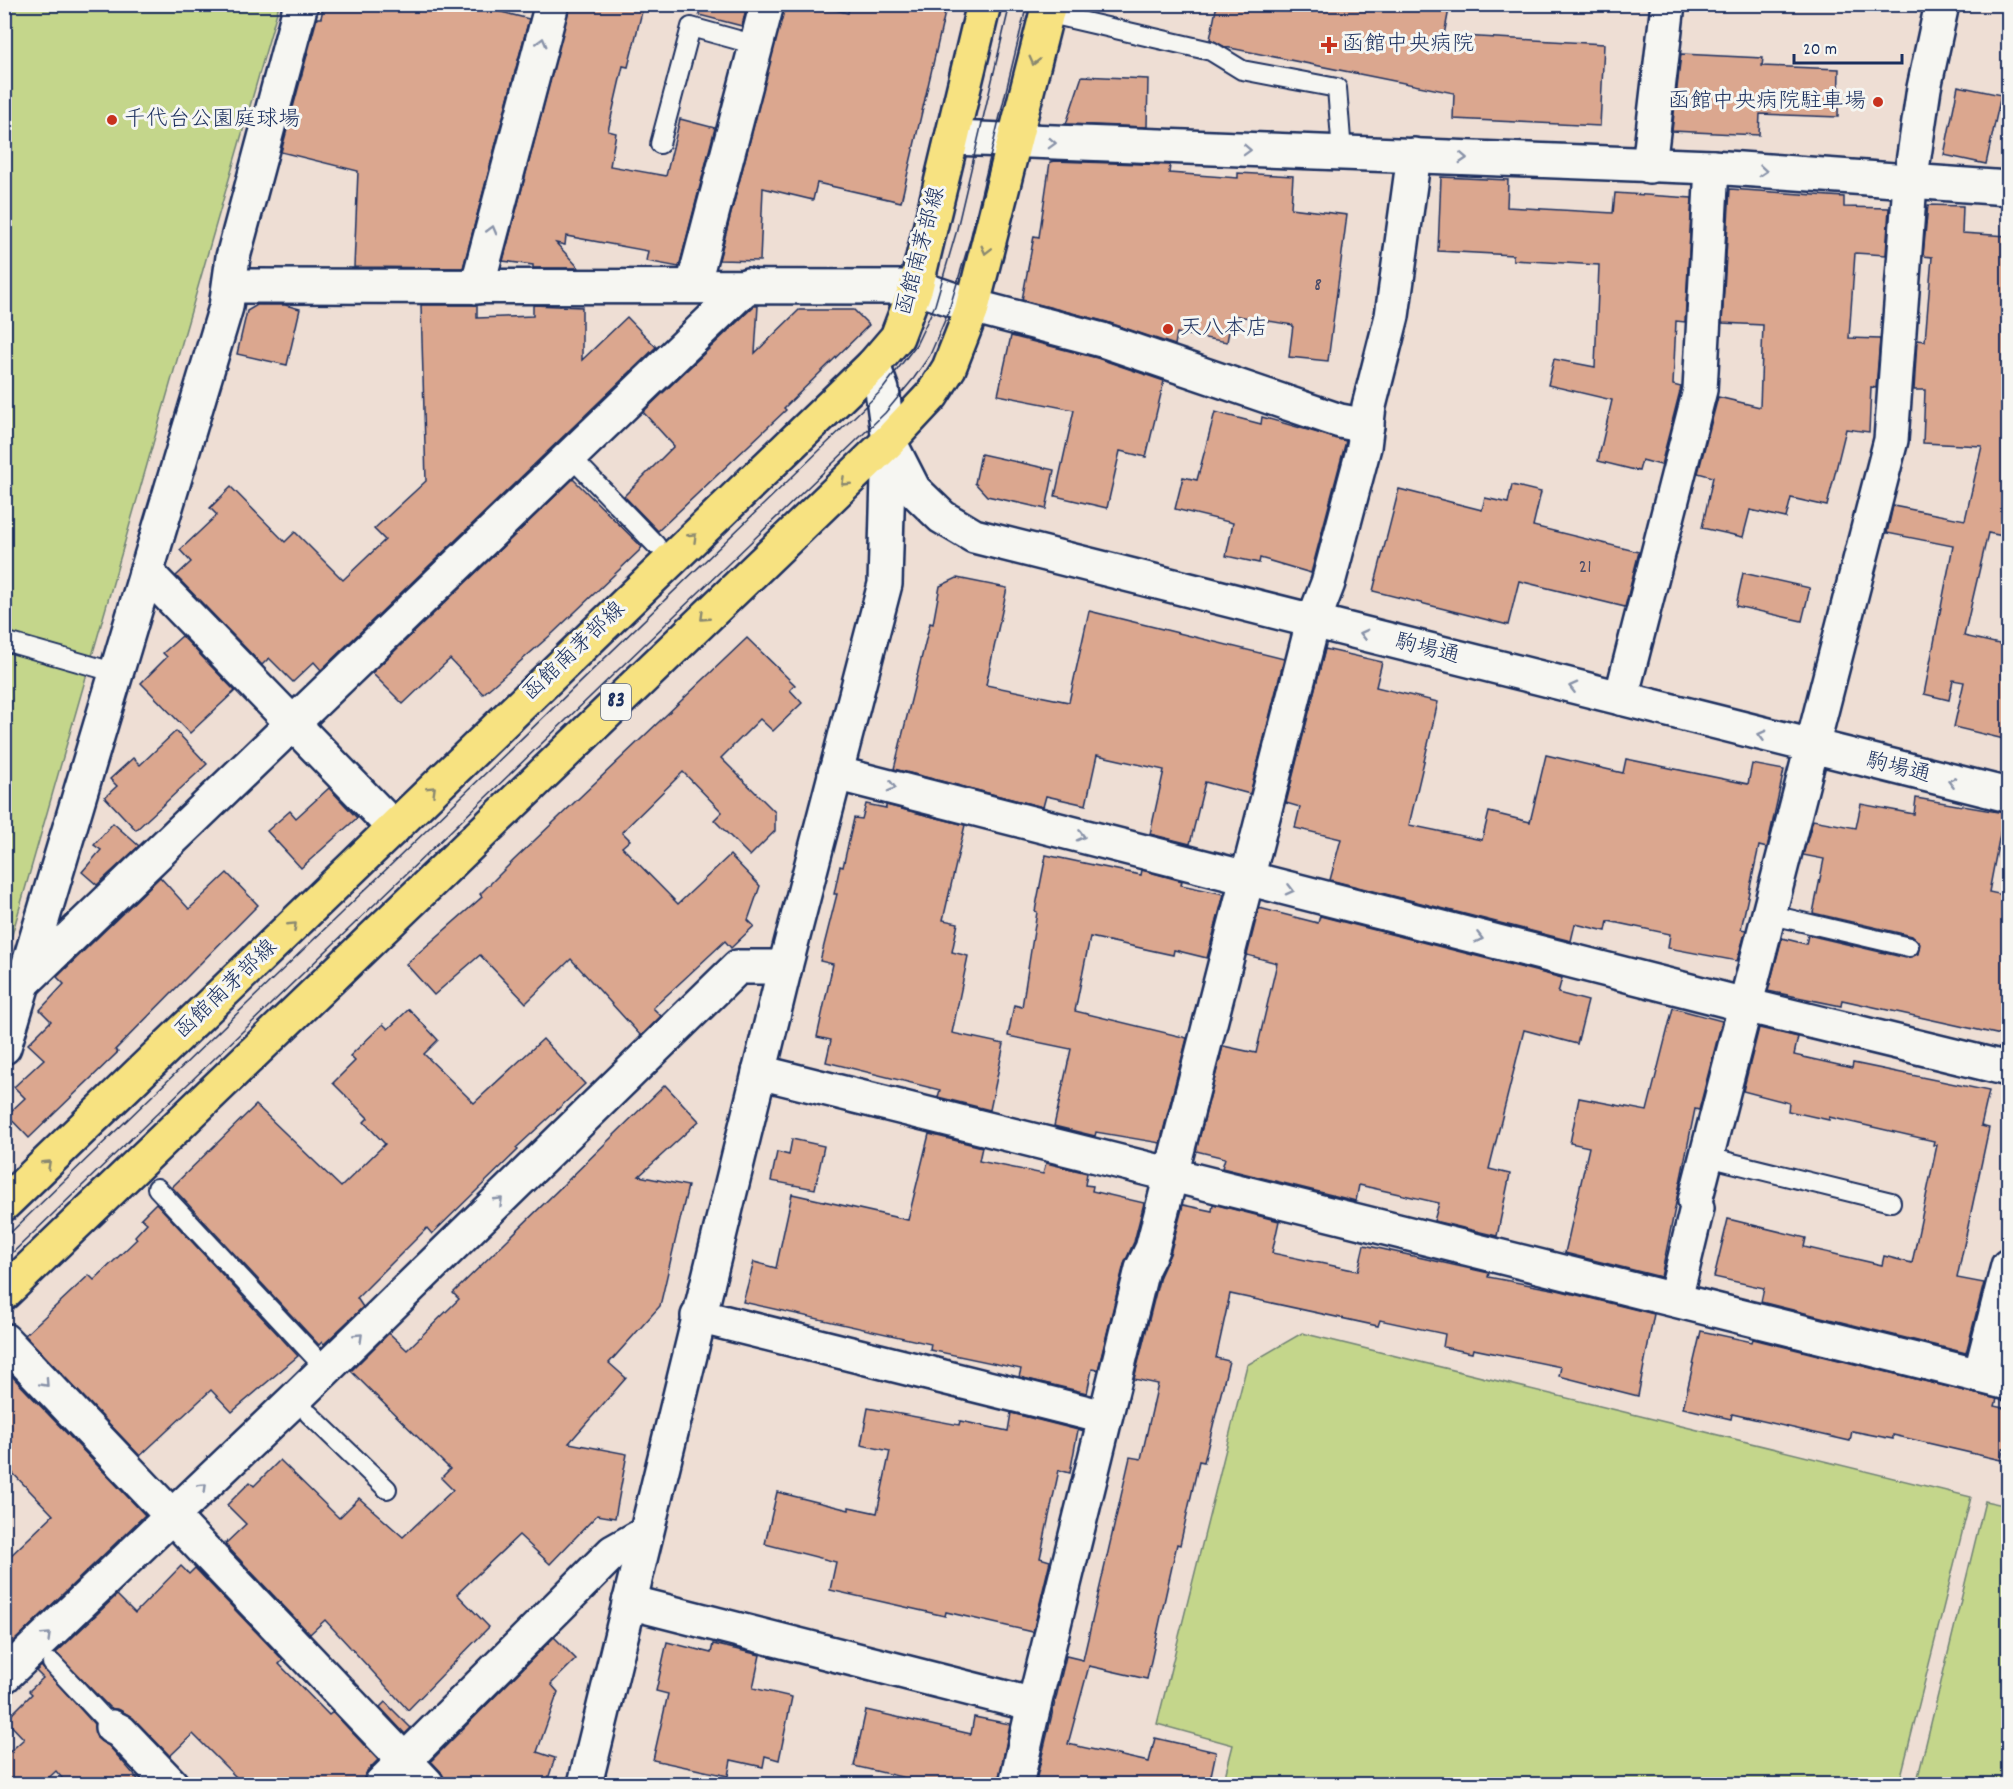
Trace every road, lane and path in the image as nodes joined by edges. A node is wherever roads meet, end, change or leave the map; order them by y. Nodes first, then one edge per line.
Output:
1 (301, 4) edge
2 (552, 4) edge
3 (767, 4) edge
4 (984, 4) edge
5 (1668, 4) edge
6 (1942, 4) edge
7 (1047, 9) edge
8 (756, 45) junction
9 (952, 138) junction
10 (1013, 141) junction
11 (660, 144) dead end
12 (1342, 153) junction
13 (1414, 155) junction
14 (1649, 166) junction
15 (1712, 167) junction
16 (1910, 183) junction
17 (2008, 188) edge
18 (748, 285) junction
19 (231, 286) junction
20 (477, 286) junction
21 (693, 286) junction
22 (916, 287) junction
23 (972, 306) junction
24 (873, 365) junction
25 (1367, 426) junction
26 (889, 441) junction
27 (570, 457) junction
28 (656, 545) dead end
29 (146, 572) junction
30 (1313, 622) junction
31 (4, 641) edge
32 (117, 673) junction
33 (1621, 698) junction
34 (295, 723) junction
35 (1810, 748) junction
36 (836, 773) junction
37 (2008, 795) edge
38 (394, 828) junction
39 (1248, 879) junction
40 (1767, 914) junction
41 (1909, 947) dead end
42 (784, 967) junction
43 (23, 983) junction
44 (1745, 1005) junction
45 (4, 1047) edge
46 (2008, 1069) edge
47 (759, 1072) junction
48 (1708, 1157) junction
49 (1171, 1173) junction
50 (157, 1188) dead end
51 (1891, 1202) dead end
52 (4, 1204) edge
53 (2008, 1266) edge
54 (4, 1293) edge
55 (1674, 1299) junction
56 (698, 1316) junction
57 (4, 1340) edge
58 (326, 1369) junction
59 (1994, 1380) edge
60 (309, 1414) dead end
61 (1104, 1417) junction
62 (387, 1489) dead end
63 (172, 1517) junction
64 (645, 1534) junction
65 (629, 1602) junction
66 (52, 1663) dead end
67 (4, 1676) edge
68 (1034, 1705) junction
69 (112, 1727) joint
70 (405, 1761) junction
71 (171, 1785) edge
72 (381, 1785) edge
73 (427, 1785) edge
74 (585, 1785) edge
75 (1016, 1785) edge

1 - 19 street
20 -> 2 street
3 - 8 street
4 - 9 main road, 函館南茅部線
5 - 14 street
6 - 16 street
7 -> 10 main road, 83
7 - 12 lane
8 - 11 lane
8 - 21 street
9 - 10 street
9 - 22 main road, 函館南茅部線
10 -> 12 street
10 -> 23 main road, 83
12 - 13 street
13 -> 14 street
13 - 25 street
14 - 15 street
15 -> 16 street
15 - 33 street
16 - 17 street
16 - 35 street
18 - 21 street
18 - 22 street
18 - 27 street
19 - 20 street
19 - 29 street
20 - 21 street
22 - 23 street
22 - 24 main road, 函館南茅部線
23 - 25 street
23 - 26 main road, 83
24 - 26 street
38 -> 24 main road, 函館南茅部線
25 - 30 street
26 - 30 street, 駒場通
26 - 36 street
26 -> 54 main road, 83
27 - 28 lane
27 - 34 street
29 - 32 street
29 - 34 street
33 -> 30 street, 駒場通
30 - 39 street
31 - 32 lane
32 - 43 street
35 -> 33 street, 駒場通
34 - 38 street
34 - 43 street
37 -> 35 street, 駒場通
35 - 40 street
36 -> 39 street
36 - 42 street
52 -> 38 main road, 函館南茅部線
39 -> 44 street
39 - 49 street
40 - 41 lane
40 - 44 street
42 - 47 street
58 -> 42 street
43 - 45 street
44 - 46 street
44 - 48 street
47 - 49 street
47 - 56 street
48 - 51 lane
48 - 55 street
49 - 55 street
49 - 61 street
50 - 58 lane
53 - 59 street
55 - 59 street
56 - 61 street
56 - 64 street
57 -> 63 street
63 -> 58 street
60 - 62 lane
61 - 68 street
67 -> 63 street
63 - 70 street
64 - 65 street
64 - 70 street
65 - 68 street
65 - 74 street
66 - 69 lane
68 - 75 street
69 - 71 street
70 - 72 street
70 - 73 street

